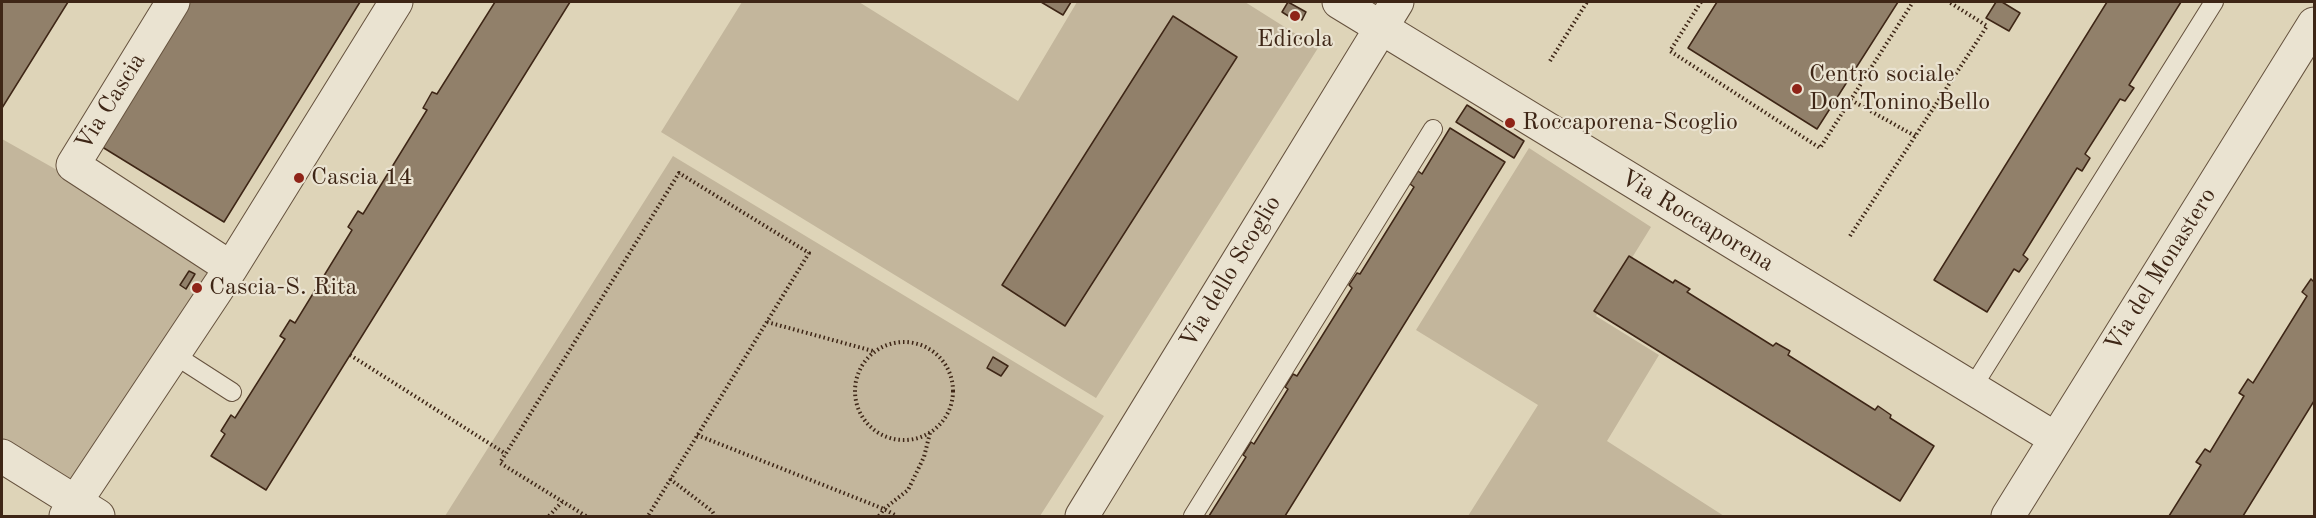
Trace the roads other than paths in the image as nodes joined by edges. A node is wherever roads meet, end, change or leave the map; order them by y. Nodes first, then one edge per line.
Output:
1 (173, 2) edge
2 (396, 2) edge
3 (1339, 2) edge
4 (2214, 2) edge
5 (1389, 15) edge
6 (2314, 24) edge
7 (1433, 129) dead end
8 (231, 268) junction
9 (173, 354) junction
10 (1972, 388) junction
11 (232, 392) dead end
12 (2056, 439) junction
13 (2, 456) edge
14 (79, 512) edge
15 (1082, 516) edge
16 (1193, 516) edge
17 (2008, 516) edge

1 - 8 street, Via Cascia
2 - 8 street
3 - 5 street, Via Roccaporena
4 - 10 lane
5 - 10 street, Via Roccaporena
5 - 15 street, Via dello Scoglio
6 - 12 street, Via del Monastero
7 - 16 lane
8 - 9 street
9 - 11 lane
9 - 14 street
10 - 12 street, Via Roccaporena
12 - 17 street, Via del Monastero
13 - 14 street

